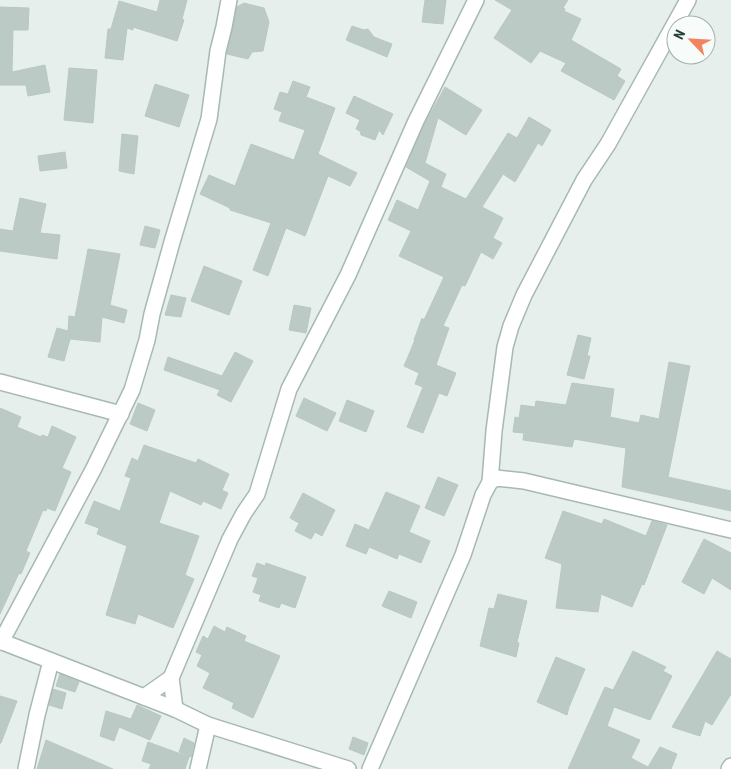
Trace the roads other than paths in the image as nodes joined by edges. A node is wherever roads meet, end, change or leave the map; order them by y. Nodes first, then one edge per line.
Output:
1 (229, 0) edge
2 (476, 0) edge
3 (688, 0) edge
4 (0, 382) edge
5 (121, 414) junction
6 (490, 482) junction
7 (731, 530) edge
8 (1, 642) edge
9 (51, 661) junction
10 (172, 678) junction
11 (144, 697) junction
12 (175, 709) junction
13 (208, 725) junction
14 (26, 769) edge
15 (198, 769) edge
16 (348, 769) edge
17 (370, 769) edge

1 - 5 street
2 - 10 street
3 - 6 street
4 - 5 street
5 - 8 street
6 - 7 street
6 - 17 street
8 - 9 street
9 - 11 street
9 - 14 street
10 - 11 street
10 - 12 street
11 - 12 street
12 - 13 street
13 - 15 street
13 - 16 street

